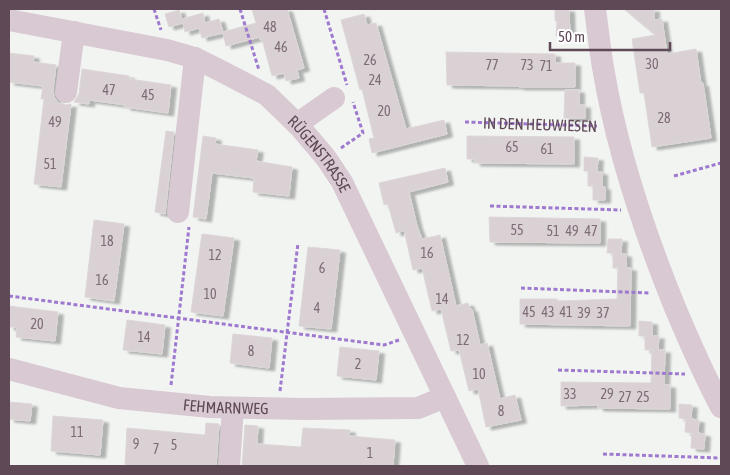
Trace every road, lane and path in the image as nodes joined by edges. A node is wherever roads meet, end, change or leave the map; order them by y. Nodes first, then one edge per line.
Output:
1 (240, 9) edge
2 (595, 9) edge
3 (9, 20) edge
4 (74, 32) junction
5 (195, 58) junction
6 (66, 92) dead end
7 (267, 95) junction
8 (334, 98) dead end
9 (465, 122) dead end
10 (297, 124) junction
11 (615, 127) junction
12 (721, 163) edge
13 (674, 176) dead end
14 (490, 206) dead end
15 (638, 211) junction
16 (178, 212) joint
17 (298, 243) dead end
18 (521, 288) dead end
19 (670, 294) junction
20 (9, 296) edge
21 (179, 319) junction
22 (287, 333) junction
23 (416, 333) junction
24 (9, 369) edge
25 (558, 370) dead end
26 (704, 375) junction
27 (445, 397) junction
28 (169, 403) junction
29 (721, 407) edge
30 (233, 408) junction
31 (278, 408) junction
32 (603, 454) dead end
33 (721, 458) edge
34 (229, 466) edge
35 (478, 466) edge

1 - 7 path
2 - 11 street, IN DEN HEUWIESEN
3 - 4 street, RÜGENSTRASSE
4 - 5 street, RÜGENSTRASSE
4 - 6 street
5 - 7 street, RÜGENSTRASSE
5 - 16 street
7 - 10 street, RÜGENSTRASSE
8 - 10 street
9 - 11 path, IN DEN HEUWIESEN
10 - 23 street, RÜGENSTRASSE
11 - 15 street, IN DEN HEUWIESEN
12 - 13 path
14 - 15 path
15 - 19 street, IN DEN HEUWIESEN
16 - 21 path
17 - 22 path
18 - 19 path
19 - 26 street, IN DEN HEUWIESEN
20 - 21 path
21 - 22 path
21 - 28 path
22 - 23 path
22 - 31 path
23 - 27 street, RÜGENSTRASSE
24 - 28 street, FEHMARNWEG
25 - 26 path
26 - 29 street, IN DEN HEUWIESEN
27 - 31 street, FEHMARNWEG
27 - 35 street, RÜGENSTRASSE
28 - 30 street, FEHMARNWEG
30 - 31 street, FEHMARNWEG
30 - 34 street
32 - 33 path

